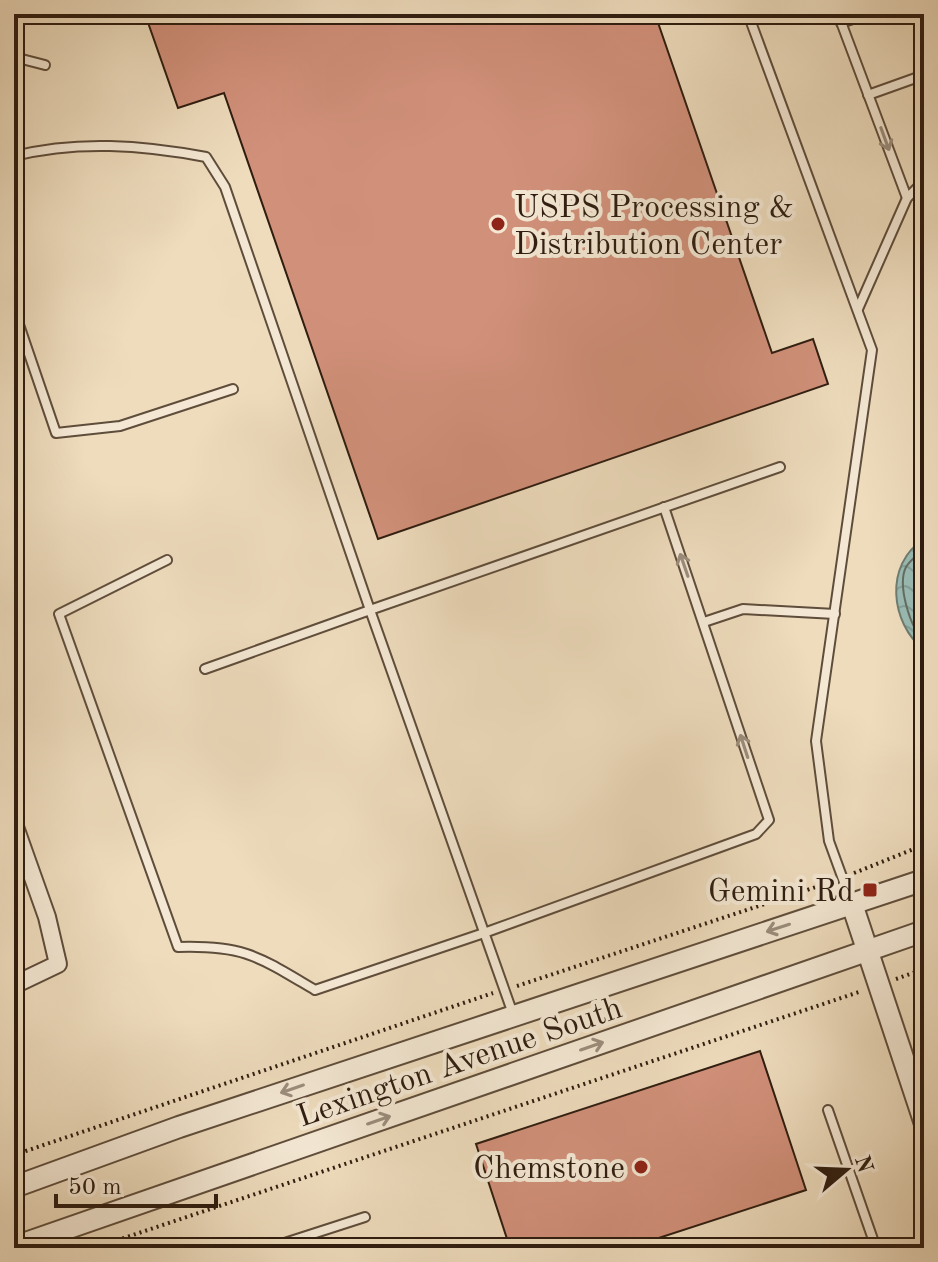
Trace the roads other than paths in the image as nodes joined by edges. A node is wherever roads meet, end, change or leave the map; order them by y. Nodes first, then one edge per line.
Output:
1 (748, 14) edge
2 (867, 14) edge
3 (840, 19) edge
4 (14, 57) edge
5 (45, 65) dead end
6 (924, 75) edge
7 (868, 95) junction
8 (14, 156) edge
9 (924, 181) edge
10 (907, 198) junction
11 (858, 309) junction
12 (14, 310) edge
13 (16, 322) edge
14 (233, 389) dead end
15 (780, 467) dead end
16 (664, 507) junction
17 (167, 560) dead end
18 (370, 610) junction
19 (835, 614) junction
20 (704, 622) junction
21 (205, 669) dead end
22 (14, 824) edge
23 (924, 880) edge
24 (852, 904) junction
25 (924, 931) edge
26 (484, 933) junction
27 (867, 950) junction
28 (14, 985) edge
29 (513, 1015) junction
30 (828, 1110) dead end
31 (924, 1121) edge
32 (14, 1187) edge
33 (365, 1217) dead end
34 (14, 1247) edge
35 (269, 1248) edge
36 (876, 1248) edge

1 - 11 lane
2 - 3 lane
3 - 7 lane
4 - 5 lane
6 - 7 lane
7 -> 10 lane
8 - 18 lane
9 - 10 lane
10 - 11 lane
11 - 19 lane
12 - 13 lane
13 - 14 lane
15 - 16 lane
16 - 18 lane
20 -> 16 lane
17 - 26 lane
18 - 21 lane
18 - 26 lane
19 - 20 lane
19 - 24 lane
26 -> 20 lane
22 - 28 street
23 - 24 street, Lexington Avenue South
24 - 27 street
24 -> 29 street, Lexington Avenue South
25 - 27 street, Lexington Avenue South
26 - 29 lane
27 - 31 street
34 -> 27 street, Lexington Avenue South
29 -> 32 street, Lexington Avenue South
30 - 36 lane
33 - 35 lane

